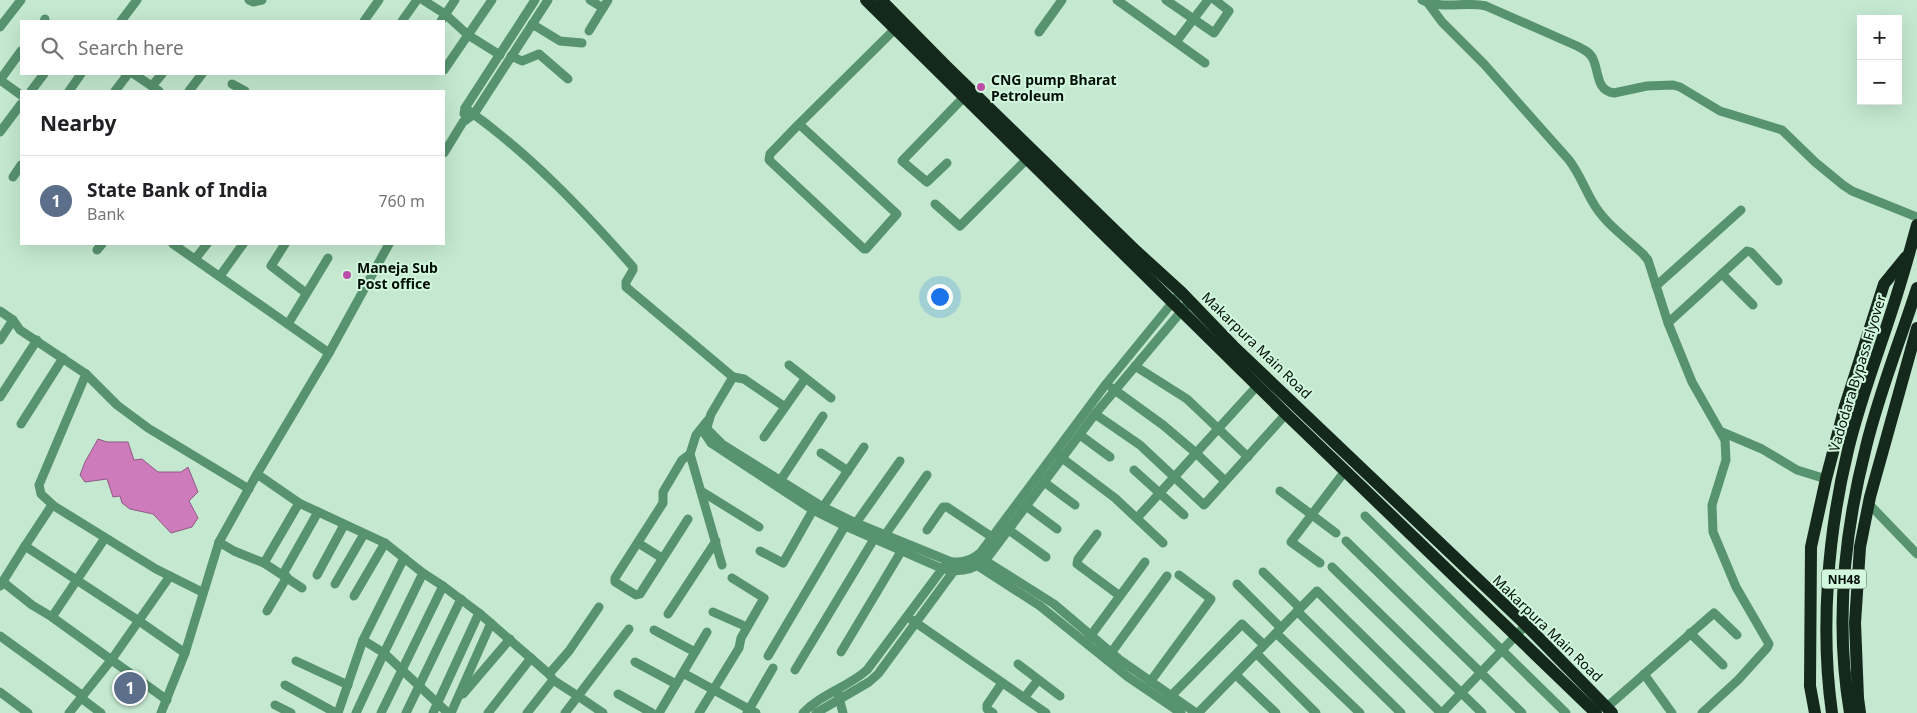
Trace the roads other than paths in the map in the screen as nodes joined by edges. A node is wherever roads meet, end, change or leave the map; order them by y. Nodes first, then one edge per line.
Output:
1 (21, 0) edge
2 (137, 0) edge
3 (249, 0) edge
4 (262, 0) edge
5 (379, 0) edge
6 (417, 0) edge
7 (423, 0) edge
8 (454, 0) edge
9 (492, 0) edge
10 (535, 0) edge
11 (548, 0) edge
12 (590, 0) edge
13 (1062, 0) edge
14 (1118, 0) edge
15 (1166, 0) edge
16 (1208, 0) edge
17 (1215, 0) edge
18 (878, 2) edge
19 (1426, 2) edge
20 (605, 4) edge
21 (443, 18) edge
22 (1194, 19) junction
23 (122, 20) edge
24 (365, 20) edge
25 (403, 20) edge
26 (532, 24) junction
27 (0, 28) edge
28 (895, 29) junction
29 (589, 31) dead end
30 (1039, 32) dead end
31 (468, 35) junction
32 (1176, 42) junction
33 (582, 43) dead end
34 (20, 52) edge
35 (500, 55) junction
36 (511, 56) junction
37 (1205, 63) dead end
38 (445, 69) edge
39 (43, 75) edge
40 (80, 75) edge
41 (127, 75) edge
42 (135, 75) edge
43 (162, 75) edge
44 (201, 75) edge
45 (568, 79) dead end
46 (0, 80) edge
47 (232, 84) dead end
48 (156, 89) edge
49 (32, 90) edge
50 (69, 90) edge
51 (117, 90) edge
52 (190, 90) edge
53 (242, 90) edge
54 (20, 94) edge
55 (964, 97) junction
56 (20, 105) edge
57 (465, 108) junction
58 (474, 114) junction
59 (463, 122) junction
60 (799, 124) junction
61 (0, 132) edge
62 (445, 151) edge
63 (1027, 159) junction
64 (947, 163) dead end
65 (20, 166) edge
66 (13, 177) dead end
67 (935, 204) dead end
68 (1740, 210) dead end
69 (1917, 217) edge
70 (1917, 225) edge
71 (174, 245) edge
72 (206, 245) edge
73 (242, 245) edge
74 (284, 245) edge
75 (388, 245) edge
76 (1909, 253) junction
77 (328, 258) dead end
78 (195, 259) junction
79 (1722, 274) junction
80 (220, 276) junction
81 (1778, 281) dead end
82 (1656, 286) junction
83 (1917, 288) edge
84 (306, 293) junction
85 (1186, 296) junction
86 (1752, 305) dead end
87 (1176, 307) junction
88 (0, 311) edge
89 (13, 320) junction
90 (1668, 323) junction
91 (288, 324) junction
92 (1917, 328) edge
93 (0, 340) edge
94 (37, 340) junction
95 (329, 353) junction
96 (63, 358) junction
97 (788, 366) dead end
98 (1135, 366) junction
99 (86, 374) junction
100 (733, 376) junction
101 (804, 379) junction
102 (1106, 384) junction
103 (1257, 386) junction
104 (1115, 390) junction
105 (0, 397) edge
106 (831, 398) dead end
107 (785, 407) junction
108 (1095, 414) junction
109 (1286, 414) junction
110 (823, 416) dead end
111 (21, 424) dead end
112 (707, 424) junction
113 (1219, 428) junction
114 (1722, 432) junction
115 (1080, 435) junction
116 (764, 437) dead end
117 (864, 447) dead end
118 (821, 452) dead end
119 (1196, 453) junction
120 (690, 454) junction
121 (1058, 456) junction
122 (1110, 457) dead end
123 (1248, 457) junction
124 (900, 461) dead end
125 (1134, 470) dead end
126 (848, 471) junction
127 (1345, 471) junction
128 (257, 474) junction
129 (927, 476) dead end
130 (1174, 477) junction
131 (1826, 479) junction
132 (1225, 481) junction
133 (1044, 482) junction
134 (778, 483) junction
135 (249, 489) junction
136 (701, 491) junction
137 (1280, 491) dead end
138 (1159, 493) junction
139 (299, 503) junction
140 (1075, 504) dead end
141 (1869, 504) junction
142 (52, 505) junction
143 (1026, 506) junction
144 (823, 507) junction
145 (813, 510) junction
146 (318, 512) junction
147 (1184, 515) dead end
148 (1312, 515) junction
149 (1365, 516) dead end
150 (1137, 518) junction
151 (688, 519) dead end
152 (856, 523) junction
153 (344, 525) junction
154 (845, 526) junction
155 (758, 527) dead end
156 (1057, 529) dead end
157 (927, 530) dead end
158 (1009, 530) junction
159 (1336, 533) dead end
160 (364, 534) junction
161 (1097, 534) dead end
162 (885, 535) junction
163 (992, 537) junction
164 (105, 538) junction
165 (874, 539) junction
166 (716, 541) junction
167 (219, 542) junction
168 (1346, 542) dead end
169 (385, 543) junction
170 (638, 543) junction
171 (1163, 543) dead end
172 (25, 546) junction
173 (902, 550) junction
174 (760, 551) dead end
175 (1917, 554) edge
176 (1046, 556) dead end
177 (404, 558) junction
178 (662, 558) junction
179 (977, 560) junction
180 (1145, 562) dead end
181 (264, 563) junction
182 (1320, 563) dead end
183 (722, 565) dead end
184 (946, 565) junction
185 (956, 567) junction
186 (1332, 567) dead end
187 (1263, 572) dead end
188 (423, 573) junction
189 (317, 575) dead end
190 (1179, 575) dead end
191 (170, 576) junction
192 (285, 576) junction
193 (1167, 576) dead end
194 (732, 578) dead end
195 (77, 580) junction
196 (1, 584) edge
197 (335, 584) dead end
198 (1237, 584) dead end
199 (443, 586) junction
200 (302, 588) dead end
201 (202, 592) junction
202 (354, 596) dead end
203 (1120, 596) junction
204 (461, 599) junction
205 (599, 607) dead end
206 (1299, 610) junction
207 (268, 611) dead end
208 (713, 612) dead end
209 (479, 613) junction
210 (668, 614) dead end
211 (907, 616) junction
212 (52, 617) junction
213 (139, 621) junction
214 (916, 622) junction
215 (491, 623) junction
216 (1526, 625) junction
217 (747, 627) junction
218 (629, 629) dead end
219 (654, 630) dead end
220 (1279, 631) junction
221 (707, 632) dead end
222 (1690, 633) junction
223 (1737, 635) dead end
224 (0, 636) edge
225 (1517, 636) junction
226 (1089, 638) junction
227 (510, 639) junction
228 (363, 640) junction
229 (1264, 645) junction
230 (884, 648) junction
231 (1502, 651) junction
232 (695, 652) junction
233 (840, 652) dead end
234 (185, 653) junction
235 (384, 653) junction
236 (1112, 653) junction
237 (892, 654) junction
238 (1256, 654) junction
239 (768, 656) dead end
240 (531, 658) junction
241 (112, 659) junction
242 (296, 661) dead end
243 (635, 662) dead end
244 (1018, 664) dead end
245 (1723, 665) dead end
246 (774, 668) dead end
247 (403, 670) junction
248 (795, 670) dead end
249 (1480, 672) junction
250 (683, 673) junction
251 (1131, 673) junction
252 (1644, 674) junction
253 (1236, 675) junction
254 (551, 677) junction
255 (1038, 680) junction
256 (1150, 682) junction
257 (1002, 683) junction
258 (676, 684) junction
259 (285, 685) dead end
260 (348, 685) junction
261 (419, 686) junction
262 (712, 689) junction
263 (837, 690) junction
264 (0, 692) edge
265 (1462, 693) junction
266 (618, 694) dead end
267 (578, 696) junction
268 (1060, 696) dead end
269 (82, 697) junction
270 (1170, 697) junction
271 (1024, 698) junction
272 (167, 700) junction
273 (839, 700) junction
274 (456, 703) junction
275 (275, 704) dead end
276 (435, 709) edge
277 (1169, 710) edge
278 (1605, 711) edge
279 (599, 712) edge
280 (751, 712) edge
281 (28, 713) edge
282 (69, 713) edge
283 (101, 713) edge
284 (161, 713) edge
285 (291, 713) edge
286 (337, 713) edge
287 (356, 713) edge
288 (382, 713) edge
289 (406, 713) edge
290 (450, 713) edge
291 (488, 713) edge
292 (527, 713) edge
293 (565, 713) edge
294 (652, 713) edge
295 (659, 713) edge
296 (699, 713) edge
297 (803, 713) edge
298 (816, 713) edge
299 (843, 713) edge
300 (993, 713) edge
301 (1046, 713) edge
302 (1181, 713) edge
303 (1197, 713) edge
304 (1276, 713) edge
305 (1316, 713) edge
306 (1360, 713) edge
307 (1401, 713) edge
308 (1441, 713) edge
309 (1482, 713) edge
310 (1522, 713) edge
311 (1566, 713) edge
312 (1672, 713) edge
313 (1702, 713) edge
314 (1815, 713) edge
315 (1832, 713) edge
316 (1850, 713) edge
317 (1860, 713) edge

1 - 27 street
2 - 23 street
3 - 4 street
5 - 24 street
6 - 25 street
7 - 21 street
8 - 21 street
9 - 31 street
10 - 35 street
11 - 26 street
12 - 20 street
13 - 30 street
14 - 32 street
15 - 22 street
16 - 22 street
17 - 22 street
18 - 28 highway, Makarpura Main Road
18 - 85 highway, Makarpura Main Road
19 - 69 street
19 - 82 street
20 - 29 street
21 - 31 street
22 - 32 street
26 - 33 street
26 - 36 street
28 - 55 highway, Makarpura Main Road
28 - 60 street
31 - 35 street
31 - 38 street
32 - 37 street
34 - 46 street
35 - 57 street
36 - 45 street
36 - 58 street
39 - 49 street
40 - 50 street
41 - 51 street
42 - 48 street
43 - 48 street
44 - 52 street
46 - 54 street
47 - 53 street
55 - 63 highway, Makarpura Main Road
55 - 64 street
56 - 61 street
57 - 58 street
57 - 59 street
58 - 59 street
58 - 100 street
59 - 62 street
60 - 60 street
63 - 67 street
63 - 87 highway, Makarpura Main Road
65 - 66 street
68 - 82 street
70 - 76 highway, NH48
71 - 78 street
72 - 78 street
73 - 80 street
74 - 84 street
75 - 95 street
76 - 131 highway
76 - 315 highway, Vadodara Bypass Flyover / NH48
77 - 84 street
78 - 80 street
79 - 81 street
79 - 86 street
79 - 90 street
80 - 91 street
82 - 90 street
83 - 316 highway, NH48
84 - 91 street
85 - 87 street
85 - 216 highway, Makarpura Main Road
87 - 98 street
87 - 102 street
87 - 103 highway, Makarpura Main Road
88 - 89 street
89 - 93 street
89 - 94 street
90 - 114 street
91 - 95 street
92 - 141 highway
94 - 96 street
94 - 105 street
95 - 128 street
96 - 99 street
96 - 111 street
97 - 101 street
98 - 104 street
98 - 113 street
99 - 135 street
99 - 142 street
100 - 107 street
100 - 112 street
101 - 106 street
101 - 107 street
102 - 104 street
102 - 121 street
103 - 109 highway, Makarpura Main Road
103 - 113 street
104 - 108 street
104 - 119 street
107 - 116 street
108 - 115 street
108 - 130 street
109 - 123 street
109 - 127 highway, Makarpura Main Road
110 - 134 street
112 - 120 street
112 - 134 street
113 - 119 street
113 - 123 street
114 - 131 street
114 - 313 street
115 - 121 street
115 - 122 street
117 - 126 street
118 - 126 street
119 - 130 street
119 - 132 street
120 - 136 street
120 - 170 street
121 - 133 street
121 - 150 street
121 - 163 street
123 - 132 street
124 - 152 street
125 - 138 street
126 - 144 street
127 - 148 street
127 - 225 highway, Makarpura Main Road
128 - 135 street
128 - 139 street
129 - 162 street
130 - 132 street
130 - 138 street
131 - 314 highway
133 - 140 street
133 - 143 street
134 - 144 street
134 - 145 street
135 - 167 street
136 - 155 street
136 - 166 street
137 - 148 street
138 - 147 street
138 - 150 street
139 - 146 street
139 - 181 street
141 - 175 street
141 - 317 highway
142 - 164 street
142 - 172 street
143 - 156 street
143 - 158 street
144 - 152 street
145 - 154 street
145 - 174 street
146 - 153 street
146 - 192 street
148 - 159 street
148 - 182 street
149 - 231 street
150 - 171 street
151 - 178 street
152 - 162 street
153 - 160 street
153 - 189 street
154 - 165 street
154 - 239 street
157 - 163 street
158 - 176 street
158 - 179 street
160 - 169 street
160 - 197 street
161 - 203 street
162 - 184 street
163 - 179 street
164 - 191 street
164 - 195 street
165 - 173 street
165 - 248 street
166 - 183 street
166 - 210 street
167 - 181 street
167 - 201 street
168 - 249 street
169 - 177 street
169 - 202 street
170 - 178 street
170 - 178 street
172 - 195 street
172 - 196 street
173 - 184 street
173 - 233 street
177 - 188 street
177 - 228 street
179 - 185 street
179 - 226 street
180 - 203 street
181 - 192 street
184 - 185 street
184 - 211 street
185 - 214 street
186 - 265 street
187 - 206 street
188 - 199 street
188 - 235 street
190 - 256 street
191 - 201 street
191 - 213 street
192 - 200 street
192 - 207 street
193 - 236 street
194 - 217 street
195 - 212 street
195 - 213 street
196 - 212 street
198 - 220 street
199 - 204 street
199 - 247 street
201 - 234 street
203 - 226 street
204 - 209 street
204 - 261 street
205 - 254 street
206 - 220 street
206 - 307 street
206 - 308 street
208 - 217 street
209 - 215 street
209 - 276 street
211 - 214 street
211 - 230 street
212 - 241 street
213 - 234 street
213 - 241 street
214 - 237 street
214 - 257 street
215 - 227 street
215 - 274 street
216 - 225 street
216 - 278 highway, Makarpura Main Road
217 - 262 street
218 - 267 street
219 - 232 street
220 - 229 street
220 - 306 street
221 - 232 street
222 - 223 street
222 - 245 street
222 - 252 street
224 - 269 street
225 - 231 street
225 - 278 highway, Makarpura Main Road
226 - 236 street
226 - 251 street
227 - 240 street
227 - 274 street
228 - 235 street
228 - 260 street
229 - 238 street
229 - 270 street
230 - 237 street
230 - 263 street
231 - 249 street
231 - 311 street
232 - 250 street
234 - 272 street
235 - 247 street
235 - 287 street
236 - 251 street
237 - 273 street
238 - 253 street
238 - 305 street
240 - 254 street
240 - 291 street
241 - 269 street
241 - 272 street
242 - 260 street
243 - 258 street
244 - 255 street
246 - 280 street
247 - 261 street
247 - 288 street
249 - 265 street
249 - 310 street
250 - 258 street
250 - 262 street
251 - 256 street
251 - 277 street
252 - 278 street
252 - 312 street
253 - 303 street
253 - 304 street
254 - 267 street
254 - 292 street
255 - 268 street
255 - 271 street
256 - 270 street
257 - 271 street
257 - 300 street
258 - 295 street
259 - 286 street
260 - 286 street
261 - 276 street
261 - 289 street
262 - 280 street
262 - 296 street
263 - 273 street
263 - 297 street
264 - 281 street
265 - 308 street
265 - 309 street
266 - 294 street
267 - 279 street
267 - 293 street
269 - 282 street
269 - 283 street
270 - 303 street
271 - 301 street
272 - 284 street
273 - 298 street
273 - 299 street
274 - 290 street
275 - 285 street
276 - 290 street
277 - 302 street

